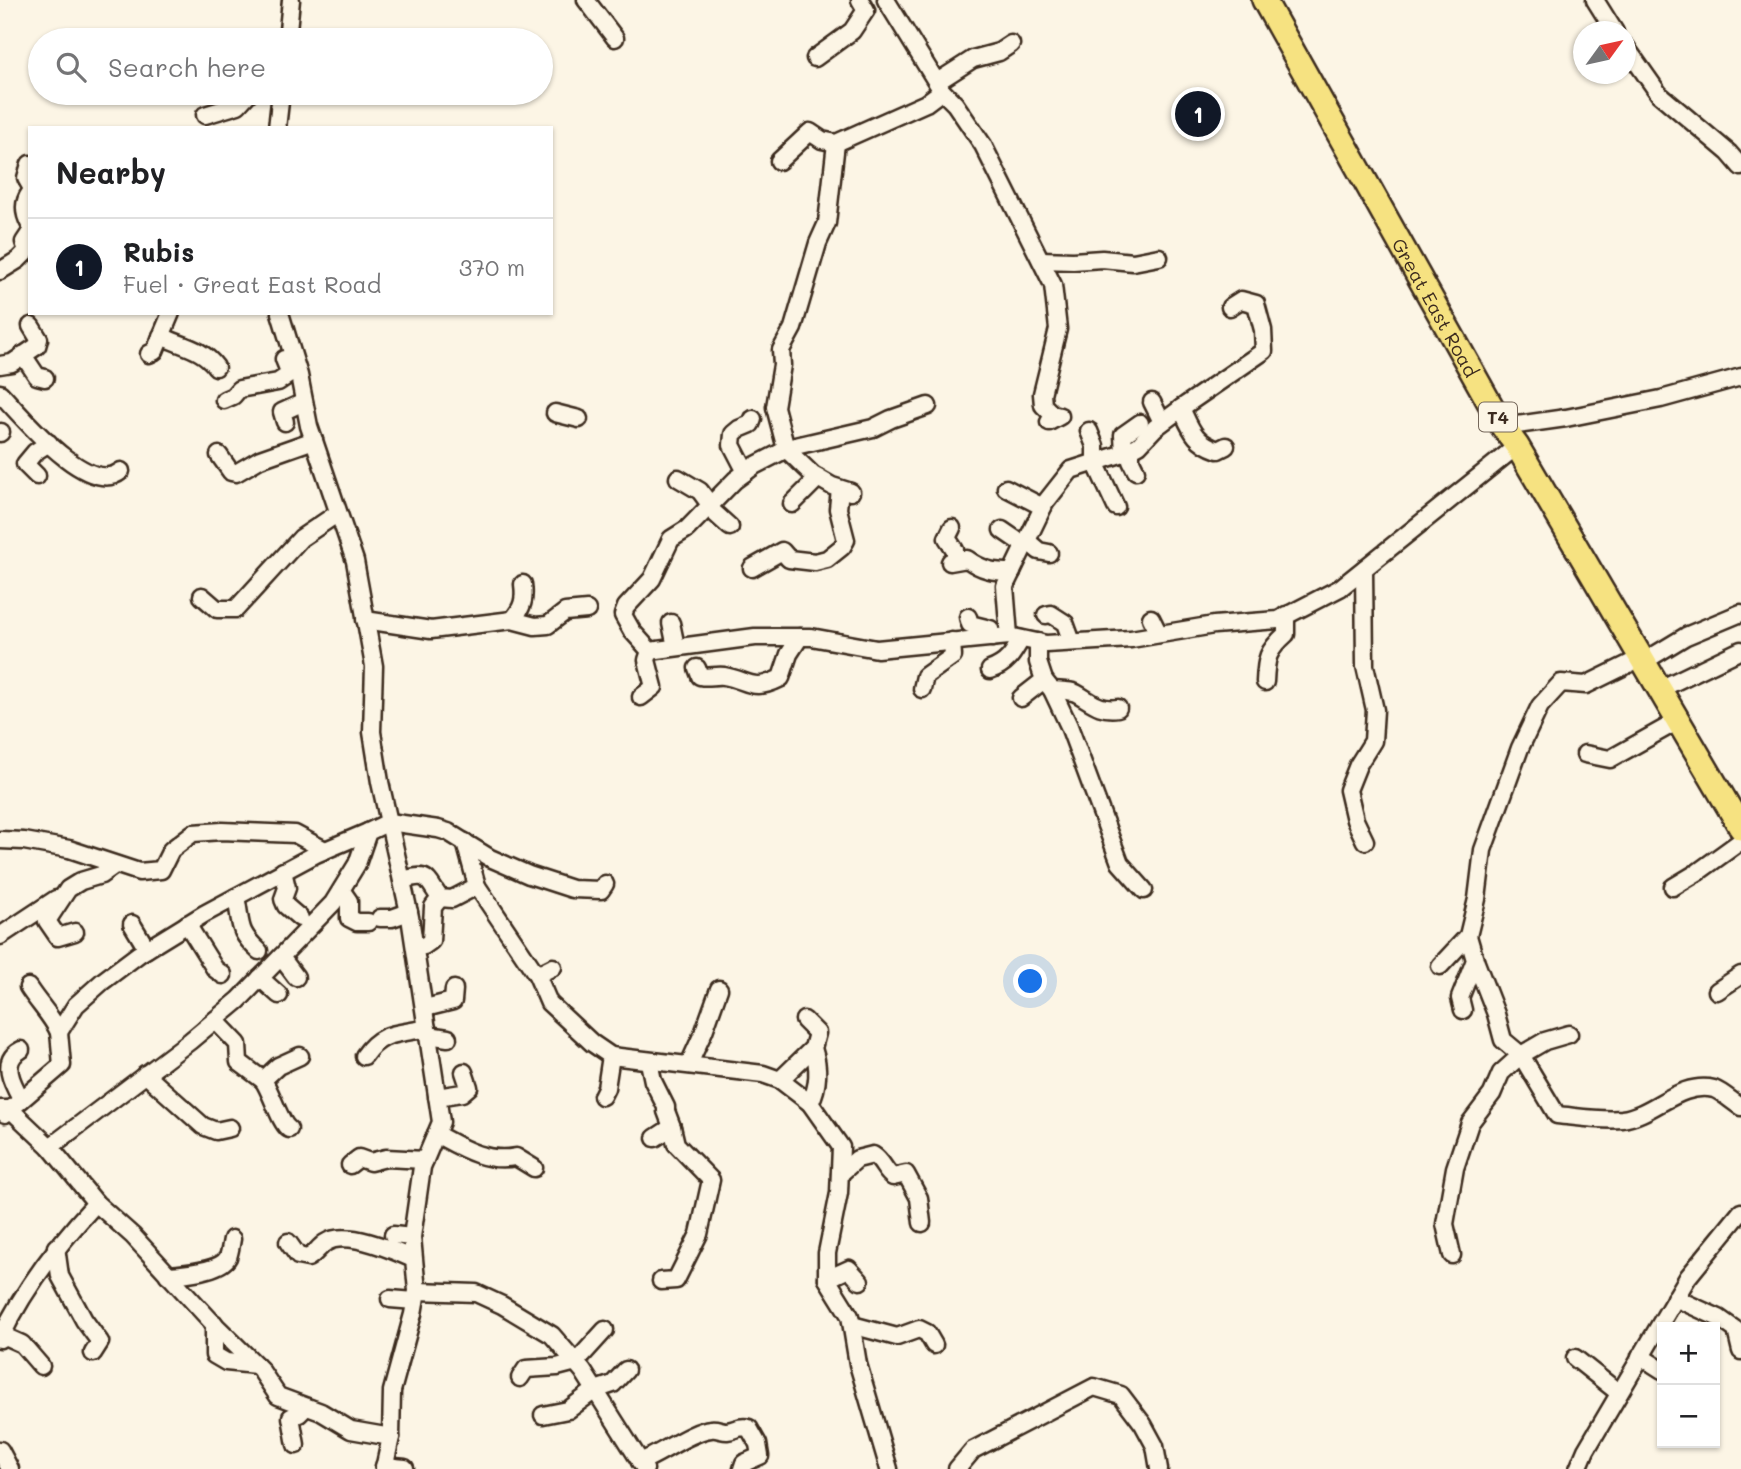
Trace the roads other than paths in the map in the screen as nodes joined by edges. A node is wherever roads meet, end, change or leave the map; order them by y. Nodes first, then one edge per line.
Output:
1 (291, 0) edge
2 (586, 0) edge
3 (860, 0) edge
4 (886, 0) edge
5 (1264, 0) edge
6 (1595, 0) edge
7 (1608, 21) edge
8 (288, 28) edge
9 (615, 38) dead end
10 (1012, 44) dead end
11 (815, 58) dead end
12 (1636, 61) edge
13 (939, 87) junction
14 (238, 105) edge
15 (280, 105) edge
16 (205, 116) dead end
17 (277, 126) edge
18 (836, 143) junction
19 (779, 161) dead end
20 (1741, 167) edge
21 (28, 196) edge
22 (28, 221) edge
23 (28, 251) edge
24 (1158, 257) dead end
25 (1041, 260) junction
26 (0, 271) edge
27 (1230, 307) dead end
28 (170, 315) edge
29 (281, 315) edge
30 (31, 326) dead end
31 (161, 336) junction
32 (287, 338) junction
33 (149, 354) dead end
34 (23, 355) junction
35 (0, 365) edge
36 (216, 367) dead end
37 (1741, 377) edge
38 (45, 378) dead end
39 (0, 393) edge
40 (224, 400) dead end
41 (304, 402) junction
42 (1152, 402) dead end
43 (928, 406) dead end
44 (1181, 408) junction
45 (555, 413) dead end
46 (579, 419) dead end
47 (753, 419) dead end
48 (285, 422) dead end
49 (1049, 422) dead end
50 (1162, 422) junction
51 (1140, 423) dead end
52 (1503, 427) junction
53 (1089, 432) dead end
54 (314, 440) junction
55 (50, 443) junction
56 (1226, 446) dead end
57 (1517, 446) junction
58 (786, 449) junction
59 (1127, 451) junction
60 (219, 455) dead end
61 (1095, 462) junction
62 (121, 471) dead end
63 (1136, 471) dead end
64 (746, 472) junction
65 (37, 475) dead end
66 (678, 478) dead end
67 (818, 478) junction
68 (1006, 488) dead end
69 (792, 504) dead end
70 (1116, 506) dead end
71 (710, 507) junction
72 (1043, 507) junction
73 (338, 513) junction
74 (730, 527) dead end
75 (952, 528) dead end
76 (1002, 530) dead end
77 (1025, 542) junction
78 (1049, 553) dead end
79 (752, 568) dead end
80 (1364, 569) junction
81 (1012, 572) junction
82 (523, 584) dead end
83 (202, 596) dead end
84 (587, 610) dead end
85 (1741, 613) edge
86 (1046, 615) dead end
87 (1286, 615) junction
88 (968, 617) dead end
89 (1151, 618) dead end
90 (365, 620) junction
91 (512, 620) junction
92 (671, 623) dead end
93 (1159, 634) junction
94 (800, 637) junction
95 (992, 638) junction
96 (1015, 638) junction
97 (952, 641) junction
98 (1038, 642) junction
99 (1072, 642) junction
100 (676, 647) junction
101 (1741, 650) edge
102 (650, 651) junction
103 (1642, 659) junction
104 (697, 668) dead end
105 (990, 670) dead end
106 (1265, 682) dead end
107 (1048, 685) junction
108 (922, 689) dead end
109 (1660, 690) junction
110 (640, 698) dead end
111 (1021, 698) dead end
112 (1118, 708) dead end
113 (1678, 720) junction
114 (1585, 754) dead end
115 (1735, 804) edge
116 (389, 822) junction
117 (1741, 828) edge
118 (368, 832) junction
119 (0, 840) edge
120 (1365, 841) dead end
121 (1741, 841) edge
122 (465, 842) junction
123 (325, 850) junction
124 (115, 865) junction
125 (283, 871) junction
126 (402, 880) junction
127 (605, 884) dead end
128 (477, 886) junction
129 (1673, 887) dead end
130 (68, 889) junction
131 (1144, 890) dead end
132 (342, 891) junction
133 (236, 897) junction
134 (440, 898) junction
135 (409, 912) junction
136 (300, 918) dead end
137 (132, 923) dead end
138 (187, 924) junction
139 (75, 932) dead end
140 (1468, 936) junction
141 (1, 938) edge
142 (415, 947) junction
143 (147, 949) junction
144 (258, 951) dead end
145 (281, 957) junction
146 (1475, 960) junction
147 (1440, 966) dead end
148 (553, 967) dead end
149 (223, 975) dead end
150 (537, 975) junction
151 (1741, 975) edge
152 (296, 977) dead end
153 (260, 978) junction
154 (28, 987) dead end
155 (454, 989) dead end
156 (719, 989) dead end
157 (1717, 991) dead end
158 (279, 995) dead end
159 (425, 1008) junction
160 (1464, 1010) dead end
161 (215, 1020) junction
162 (804, 1020) dead end
163 (59, 1032) junction
164 (428, 1032) junction
165 (1569, 1034) dead end
166 (448, 1038) dead end
167 (813, 1048) junction
168 (21, 1049) dead end
169 (1521, 1055) junction
170 (300, 1056) dead end
171 (364, 1056) dead end
172 (611, 1056) junction
173 (649, 1062) junction
174 (689, 1064) junction
175 (464, 1072) dead end
176 (145, 1074) junction
177 (264, 1080) junction
178 (780, 1080) junction
179 (602, 1096) dead end
180 (437, 1097) junction
181 (810, 1103) junction
182 (1741, 1107) edge
183 (8, 1109) edge
184 (672, 1127) junction
185 (230, 1128) dead end
186 (289, 1129) dead end
187 (436, 1133) junction
188 (655, 1138) dead end
189 (836, 1140) junction
190 (50, 1147) junction
191 (857, 1159) junction
192 (425, 1160) junction
193 (350, 1166) dead end
194 (534, 1168) dead end
195 (840, 1174) junction
196 (96, 1203) junction
197 (1741, 1212) edge
198 (922, 1223) dead end
199 (393, 1235) dead end
200 (412, 1237) junction
201 (232, 1239) dead end
202 (288, 1242) dead end
203 (56, 1247) junction
204 (1452, 1255) dead end
205 (413, 1259) junction
206 (168, 1275) junction
207 (827, 1279) junction
208 (661, 1281) dead end
209 (860, 1281) dead end
210 (416, 1296) junction
211 (1675, 1298) junction
212 (390, 1299) dead end
213 (852, 1325) junction
214 (604, 1330) dead end
215 (1, 1337) edge
216 (934, 1345) dead end
217 (1741, 1351) edge
218 (93, 1353) dead end
219 (1640, 1356) junction
220 (1575, 1358) dead end
221 (576, 1362) junction
222 (41, 1366) dead end
223 (1657, 1367) edge
224 (626, 1370) dead end
225 (520, 1378) dead end
226 (595, 1390) junction
227 (1619, 1393) junction
228 (306, 1407) junction
229 (544, 1415) dead end
230 (391, 1437) junction
231 (296, 1446) dead end
232 (0, 1450) edge
233 (643, 1466) edge
234 (384, 1467) edge
235 (405, 1468) edge
236 (10, 1469) edge
237 (742, 1469) edge
238 (889, 1469) edge
239 (957, 1469) edge
240 (1159, 1469) edge
241 (1578, 1469) edge

1 - 8 street
2 - 9 street
3 - 11 street
4 - 13 street
5 - 52 highway, Great East Road / T4
6 - 7 street
10 - 13 street
12 - 20 street
13 - 18 street
13 - 25 street
14 - 16 street
15 - 17 street
18 - 19 street
18 - 58 street
21 - 22 street
23 - 26 street
24 - 25 street
25 - 49 street
27 - 44 street
28 - 31 street
29 - 32 street
30 - 34 street
31 - 33 street
31 - 36 street
32 - 40 street
32 - 41 street
34 - 35 street
34 - 38 street
37 - 52 street
39 - 55 street
41 - 48 street
41 - 54 street
42 - 50 street
43 - 58 street
44 - 50 street
44 - 56 street
45 - 46 street
47 - 64 street
50 - 59 street
51 - 59 street
52 - 57 highway, Great East Road / T4
53 - 61 street
54 - 60 street
54 - 73 street
55 - 62 street
55 - 65 street
57 - 80 street
57 - 103 highway, Great East Road / T4
58 - 64 street
58 - 67 street
59 - 61 street
59 - 63 street
61 - 70 street
61 - 72 street
64 - 71 street
66 - 71 street
67 - 69 street
67 - 79 street
68 - 72 street
71 - 74 street
71 - 102 street
72 - 77 street
73 - 83 street
73 - 90 street
75 - 81 street
76 - 77 street
77 - 78 street
77 - 81 street
80 - 87 street
80 - 120 street
81 - 96 street
82 - 91 street
84 - 91 street
85 - 103 street
86 - 99 street
87 - 93 street
87 - 106 street
88 - 95 street
89 - 93 street
90 - 91 street
90 - 116 street
92 - 100 street
93 - 99 street
94 - 97 street
94 - 100 street
94 - 104 street
95 - 96 street
95 - 97 street
96 - 98 street
96 - 105 street
97 - 108 street
98 - 99 street
98 - 107 street
100 - 102 street
101 - 109 street
102 - 110 street
103 - 109 highway, Great East Road / T4
103 - 140 street
107 - 111 street
107 - 112 street
107 - 131 street
109 - 113 highway, Great East Road / T4
113 - 114 street
113 - 115 highway, Great East Road / T4
115 - 117 highway, Great East Road / T4
116 - 118 street
116 - 122 street
116 - 126 street
118 - 123 street
118 - 132 street
119 - 124 street
121 - 129 street
122 - 127 street
122 - 128 street
123 - 124 street
123 - 125 street
124 - 130 street
125 - 133 street
125 - 136 street
126 - 134 street
126 - 135 street
128 - 134 street
128 - 150 street
130 - 139 street
130 - 141 street
132 - 135 street
132 - 145 street
133 - 138 street
133 - 144 street
134 - 142 street
135 - 142 street
137 - 143 street
138 - 143 street
138 - 149 street
140 - 146 street
140 - 147 street
142 - 159 street
143 - 163 street
145 - 152 street
145 - 153 street
146 - 160 street
146 - 169 street
148 - 150 street
150 - 172 street
151 - 157 street
153 - 158 street
153 - 161 street
154 - 163 street
155 - 159 street
156 - 174 street
159 - 164 street
161 - 176 street
161 - 177 street
162 - 167 street
163 - 183 street
164 - 166 street
164 - 171 street
164 - 180 street
165 - 169 street
167 - 178 street
167 - 181 street
168 - 183 street
169 - 182 street
169 - 204 street
170 - 177 street
172 - 173 street
172 - 179 street
173 - 174 street
173 - 184 street
174 - 178 street
175 - 180 street
176 - 185 street
176 - 190 street
177 - 186 street
178 - 181 street
180 - 187 street
181 - 189 street
183 - 190 street
184 - 188 street
184 - 208 street
187 - 192 street
187 - 194 street
189 - 191 street
189 - 195 street
190 - 196 street
191 - 195 street
191 - 198 street
192 - 193 street
192 - 200 street
195 - 207 street
196 - 203 street
196 - 206 street
197 - 211 street
199 - 200 street
200 - 205 street
201 - 206 street
202 - 205 street
203 - 215 street
203 - 218 street
205 - 210 street
206 - 228 street
207 - 209 street
207 - 213 street
210 - 212 street
210 - 221 street
210 - 230 street
211 - 217 street
211 - 219 street
213 - 216 street
213 - 238 street
214 - 221 street
215 - 222 street
219 - 223 street
219 - 227 street
220 - 227 street
221 - 225 street
221 - 226 street
224 - 226 street
226 - 229 street
226 - 233 street
227 - 241 street
228 - 230 street
228 - 231 street
230 - 234 street
232 - 236 street
233 - 237 street
234 - 235 street
239 - 240 street

